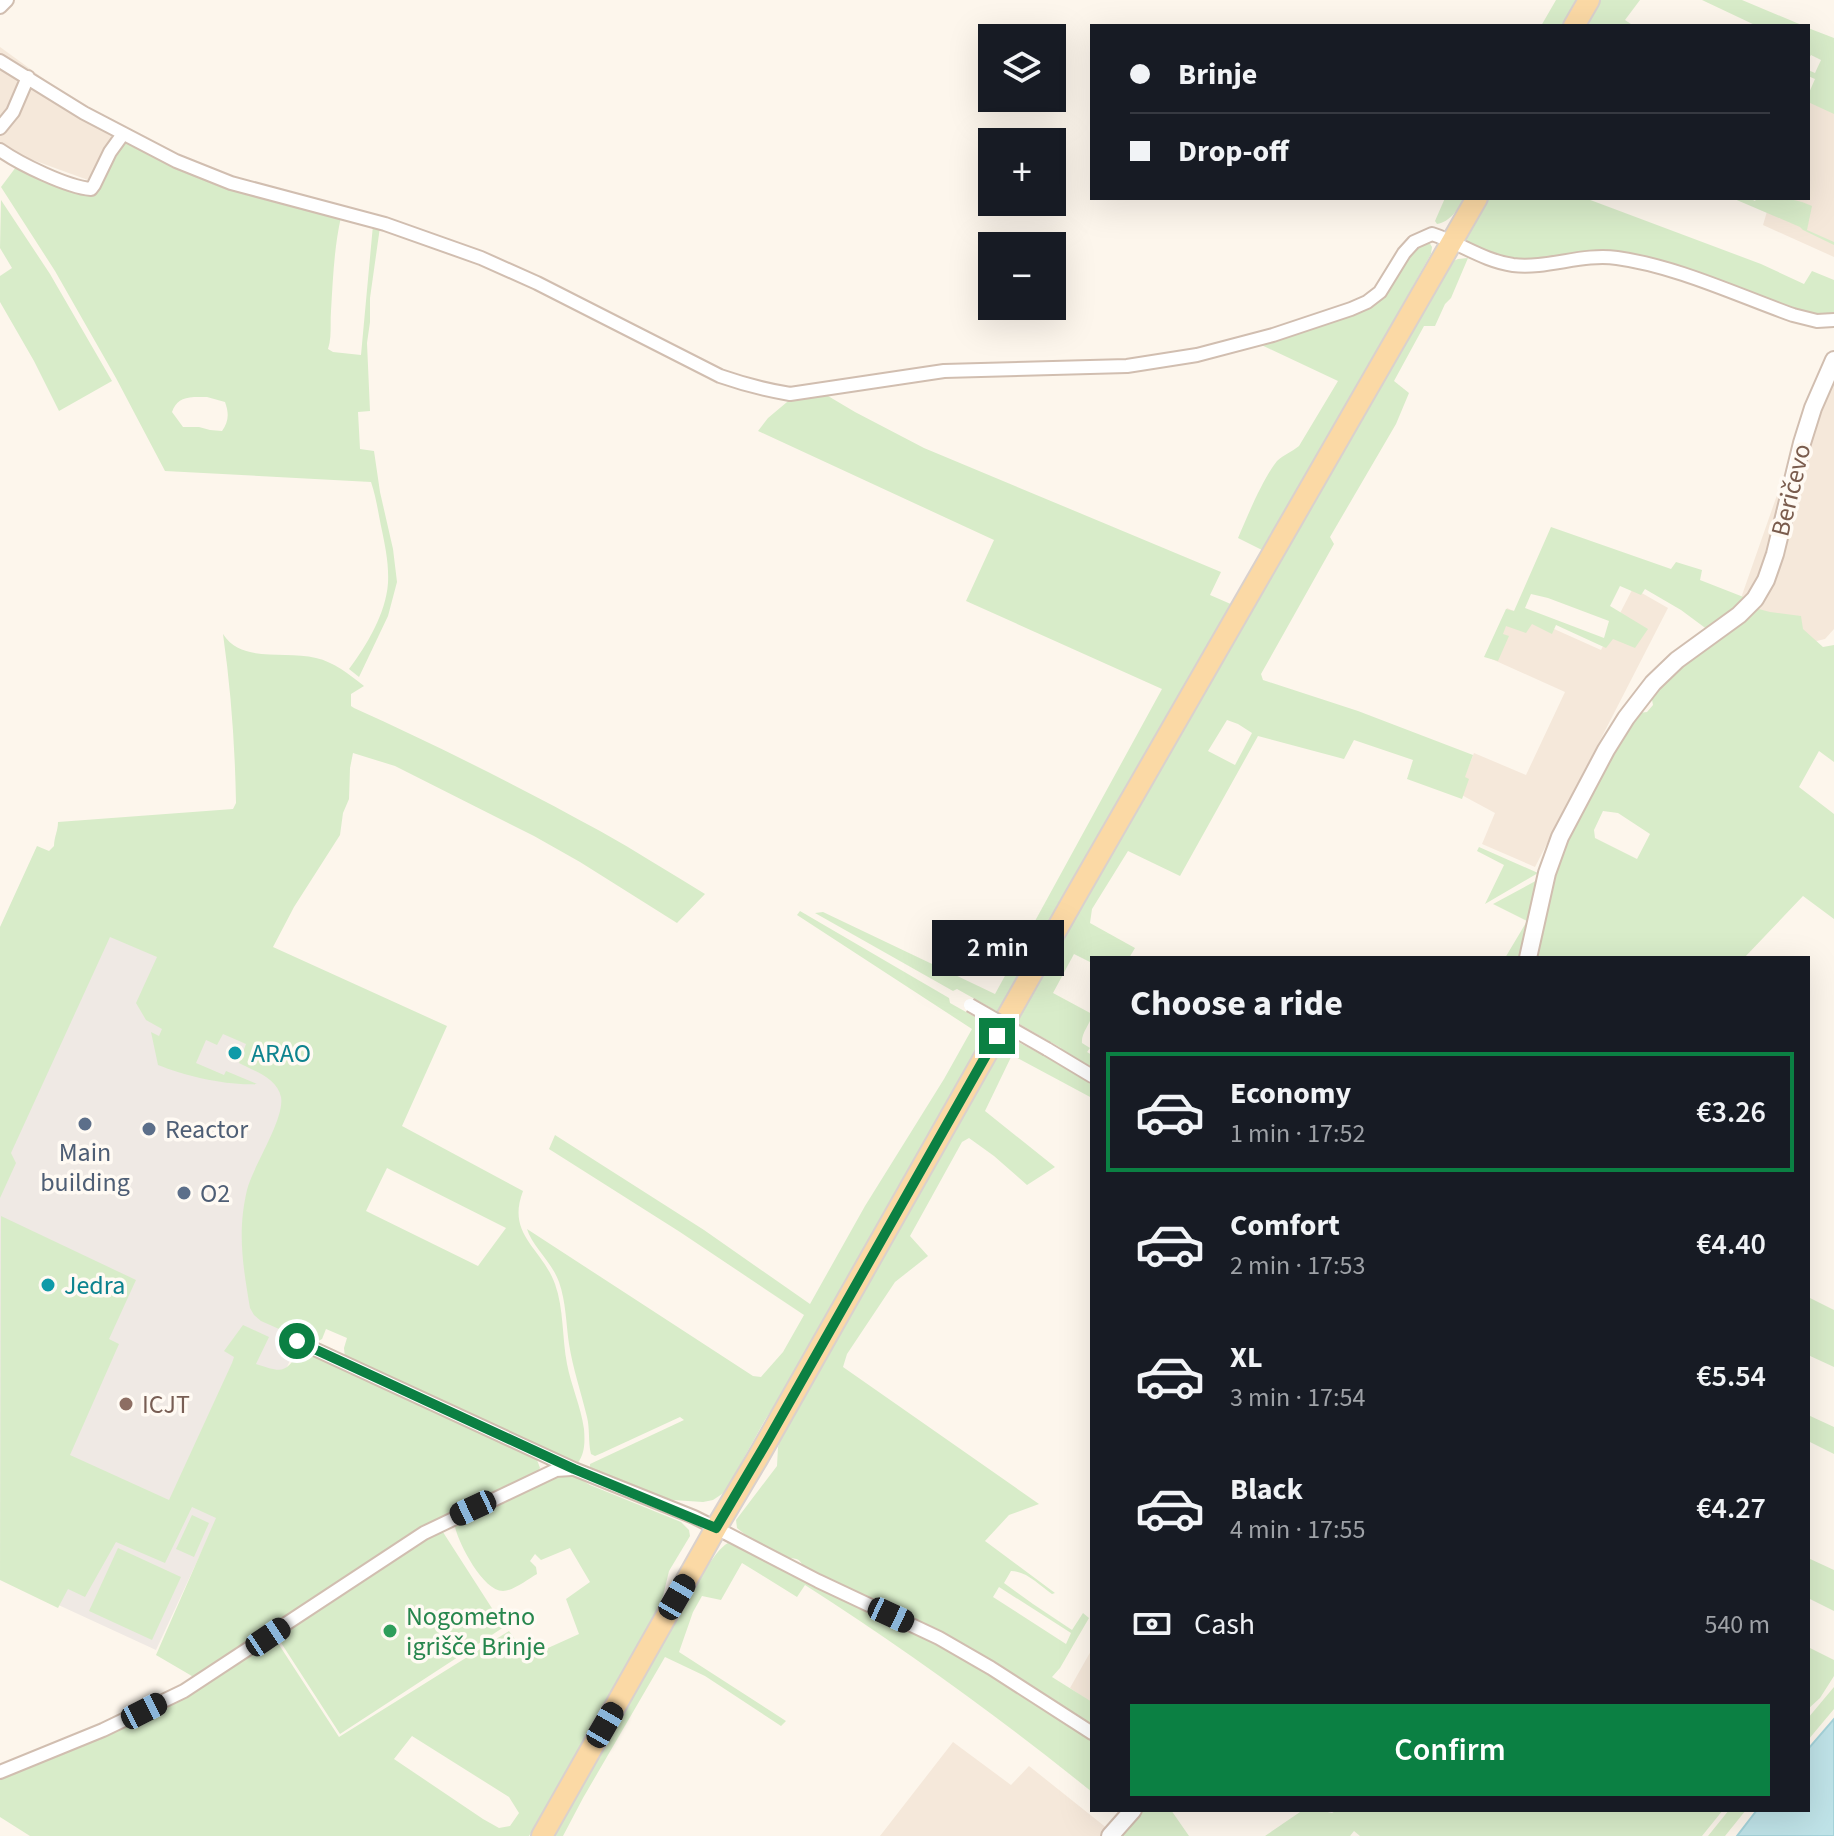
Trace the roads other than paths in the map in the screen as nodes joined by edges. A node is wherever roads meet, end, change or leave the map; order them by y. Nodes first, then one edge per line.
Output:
1 (7, 0) edge
2 (1589, 0) edge
3 (0, 7) edge
4 (1575, 24) edge
5 (0, 61) edge
6 (28, 77) junction
7 (0, 128) edge
8 (123, 134) junction
9 (0, 150) edge
10 (1476, 200) edge
11 (1452, 242) junction
12 (1834, 320) edge
13 (1834, 360) edge
14 (1528, 956) edge
15 (970, 1005) dead end
16 (1090, 1075) edge
17 (297, 1341) dead end
18 (574, 1469) junction
19 (716, 1528) junction
20 (1090, 1732) edge
21 (0, 1772) edge
22 (1131, 1812) edge
23 (542, 1836) edge
24 (1110, 1836) edge

1 - 3 street
2 - 4 main road
5 - 6 street
6 - 7 street
6 - 8 street
8 - 9 street
8 - 11 street
10 - 11 main road
11 - 12 street
11 - 19 main road
13 - 14 street, Beričevo
15 - 16 street, bridge
17 - 18 street
18 - 19 street
18 - 21 street
19 - 20 street
19 - 23 main road
22 - 24 street

